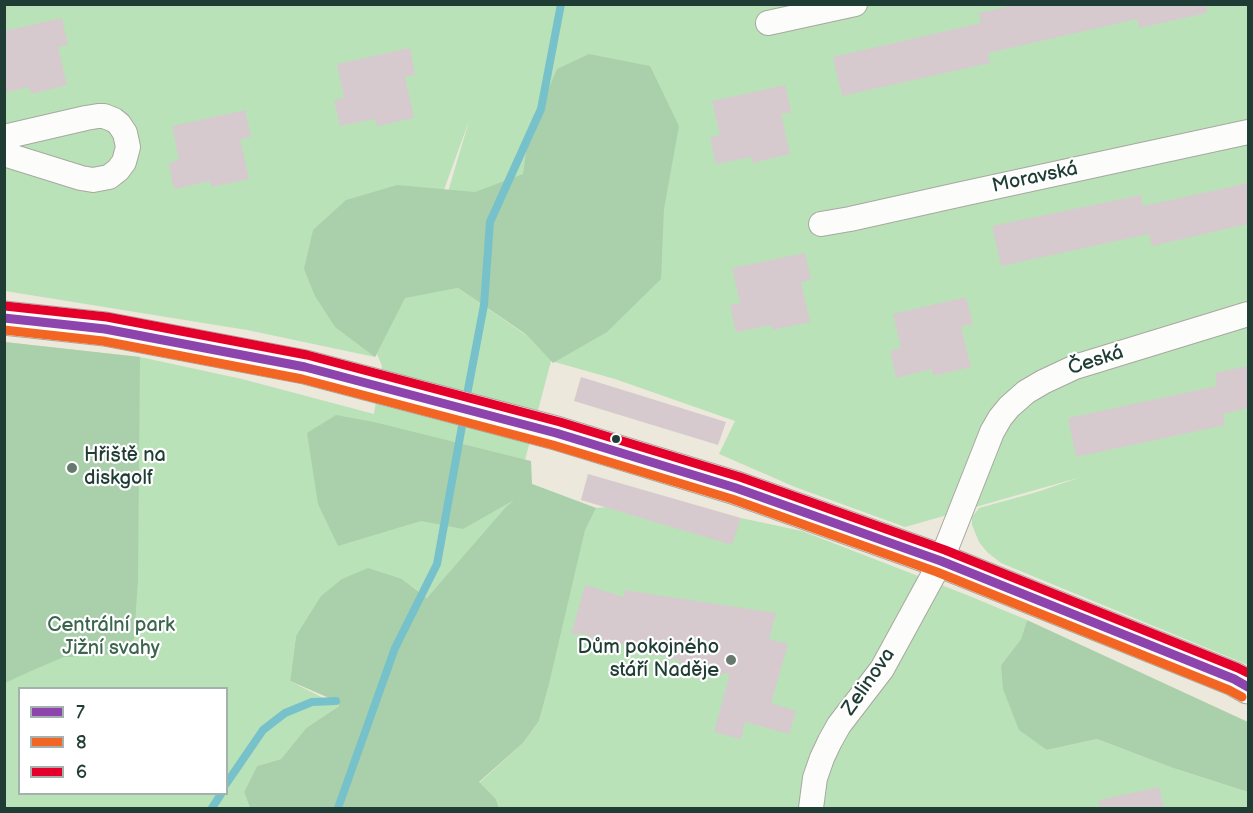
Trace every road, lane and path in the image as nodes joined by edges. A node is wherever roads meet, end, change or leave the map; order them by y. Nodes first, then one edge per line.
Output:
1 (855, 4) edge
2 (768, 23) dead end
3 (1248, 132) edge
4 (4, 137) edge
5 (4, 154) edge
6 (821, 224) dead end
7 (1248, 314) edge
8 (4, 318) edge
9 (942, 561) junction
10 (1248, 687) edge
11 (811, 808) edge

1 - 2 street
3 - 6 street, Moravská
4 - 5 street
7 - 9 street, Česká
8 - 9 street
9 - 10 street
9 - 11 street, Zelinova

